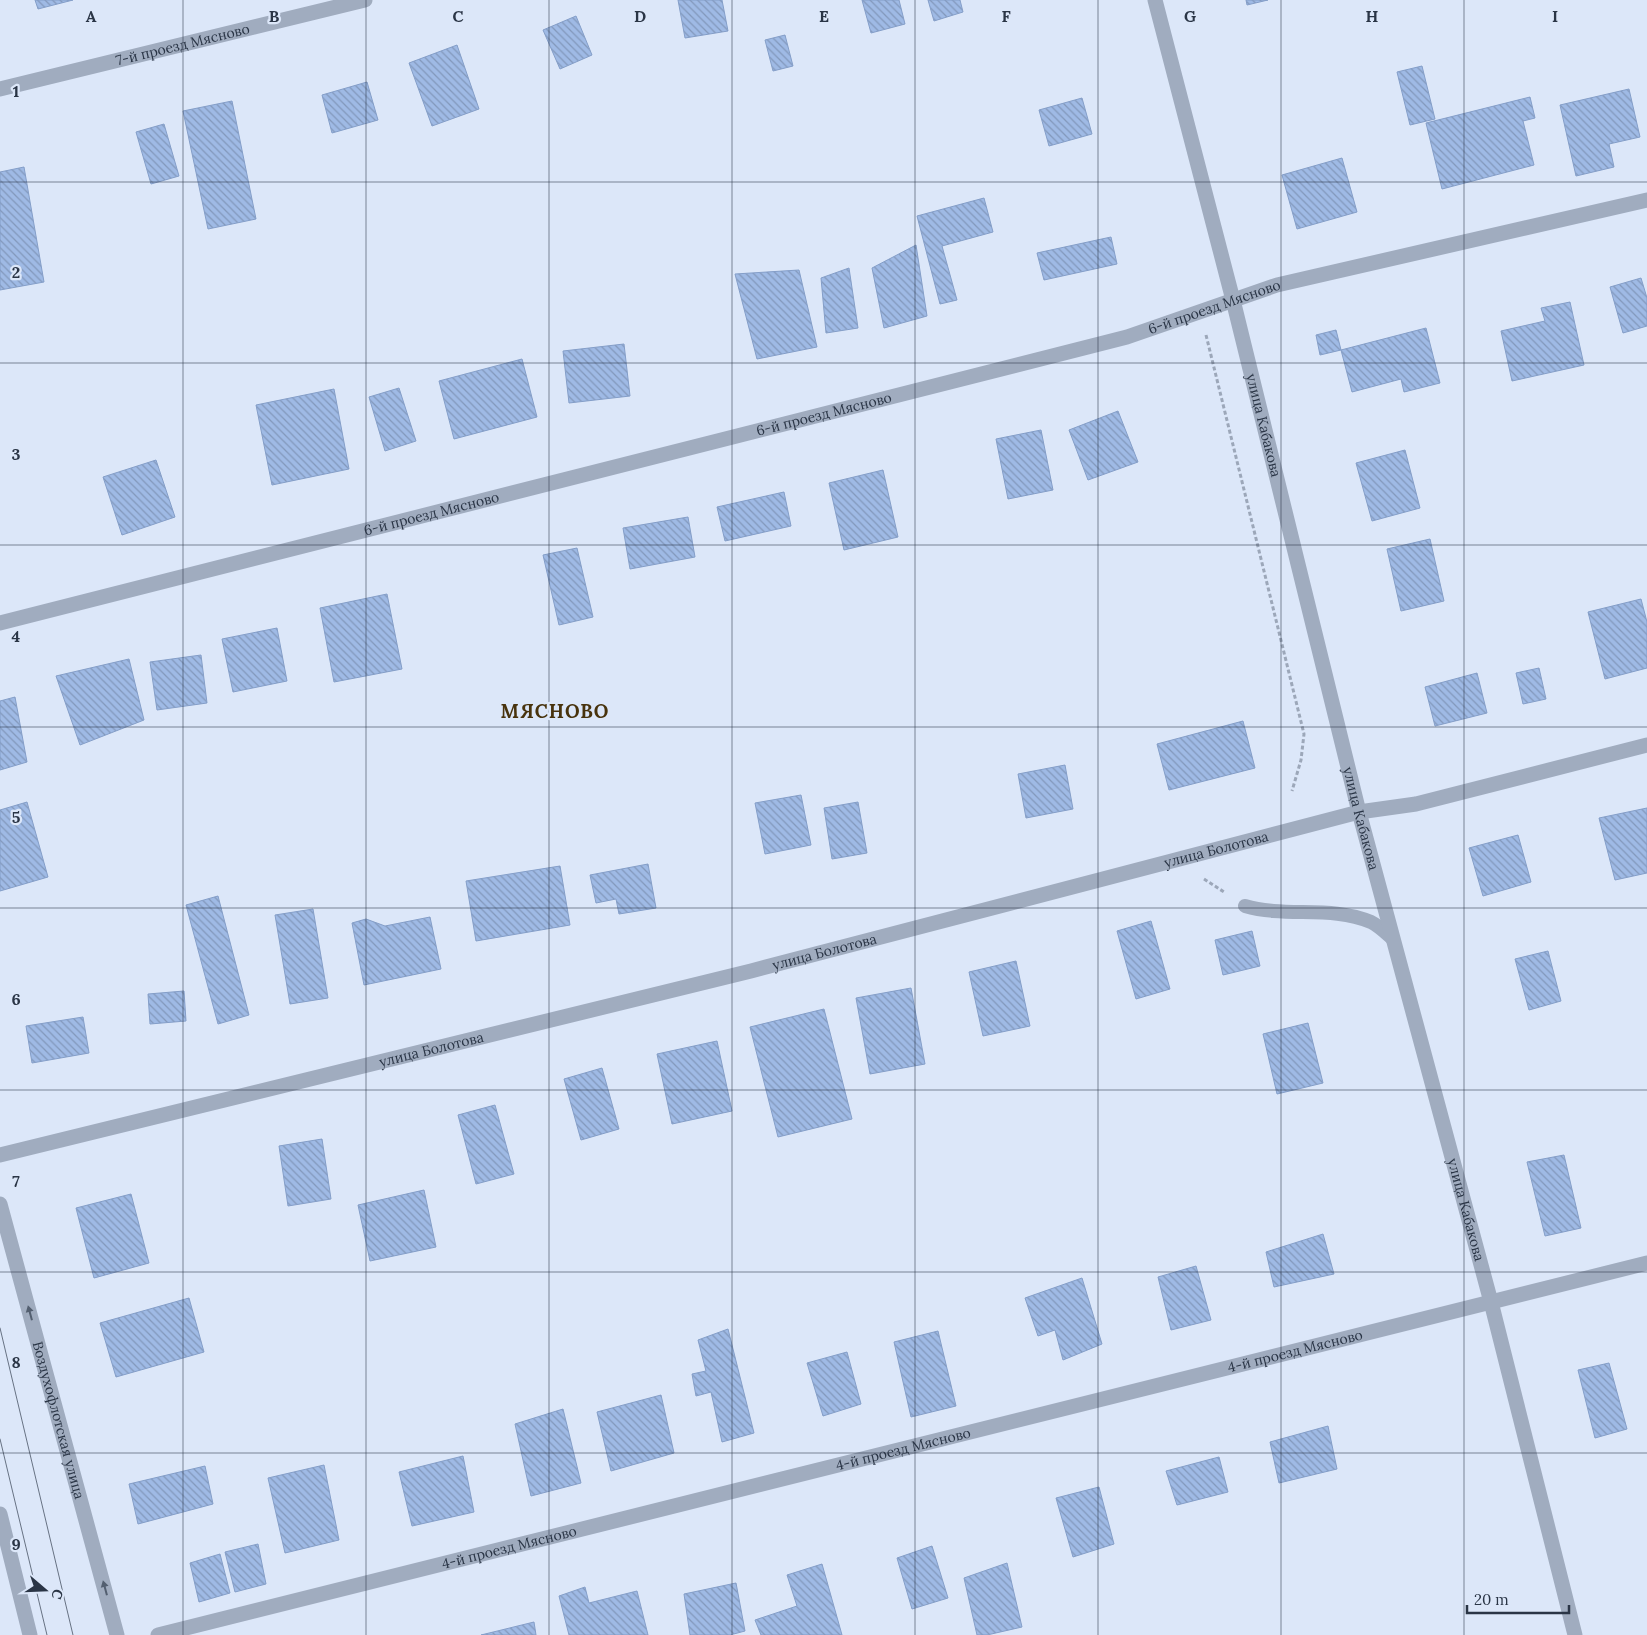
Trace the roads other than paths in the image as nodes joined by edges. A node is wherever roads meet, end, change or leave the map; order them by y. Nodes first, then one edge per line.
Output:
1 (365, 0) edge
2 (1155, 0) edge
3 (0, 90) edge
4 (1647, 200) edge
5 (1233, 300) junction
6 (0, 623) edge
7 (1647, 745) edge
8 (1359, 812) junction
9 (1245, 906) dead end
10 (1393, 939) junction
11 (0, 1155) edge
12 (0, 1204) edge
13 (1647, 1263) edge
14 (1491, 1302) junction
15 (0, 1514) edge
16 (30, 1635) edge
17 (117, 1635) edge
18 (158, 1635) edge
19 (1575, 1635) edge

1 - 3 street, 7-й проезд Мясново
2 - 5 street, улица Кабакова
4 - 5 street, 6-й проезд Мясново
5 - 6 street, 6-й проезд Мясново
5 - 8 street, улица Кабакова
7 - 8 street, улица Болотова
8 - 10 street, улица Кабакова
8 - 11 street, улица Болотова
9 - 10 lane
10 - 14 street, улица Кабакова
17 -> 12 street, Воздухофлотская улица
13 - 14 street, 4-й проезд Мясново
14 - 18 street, 4-й проезд Мясново
14 - 19 street, улица Кабакова
15 - 16 street

